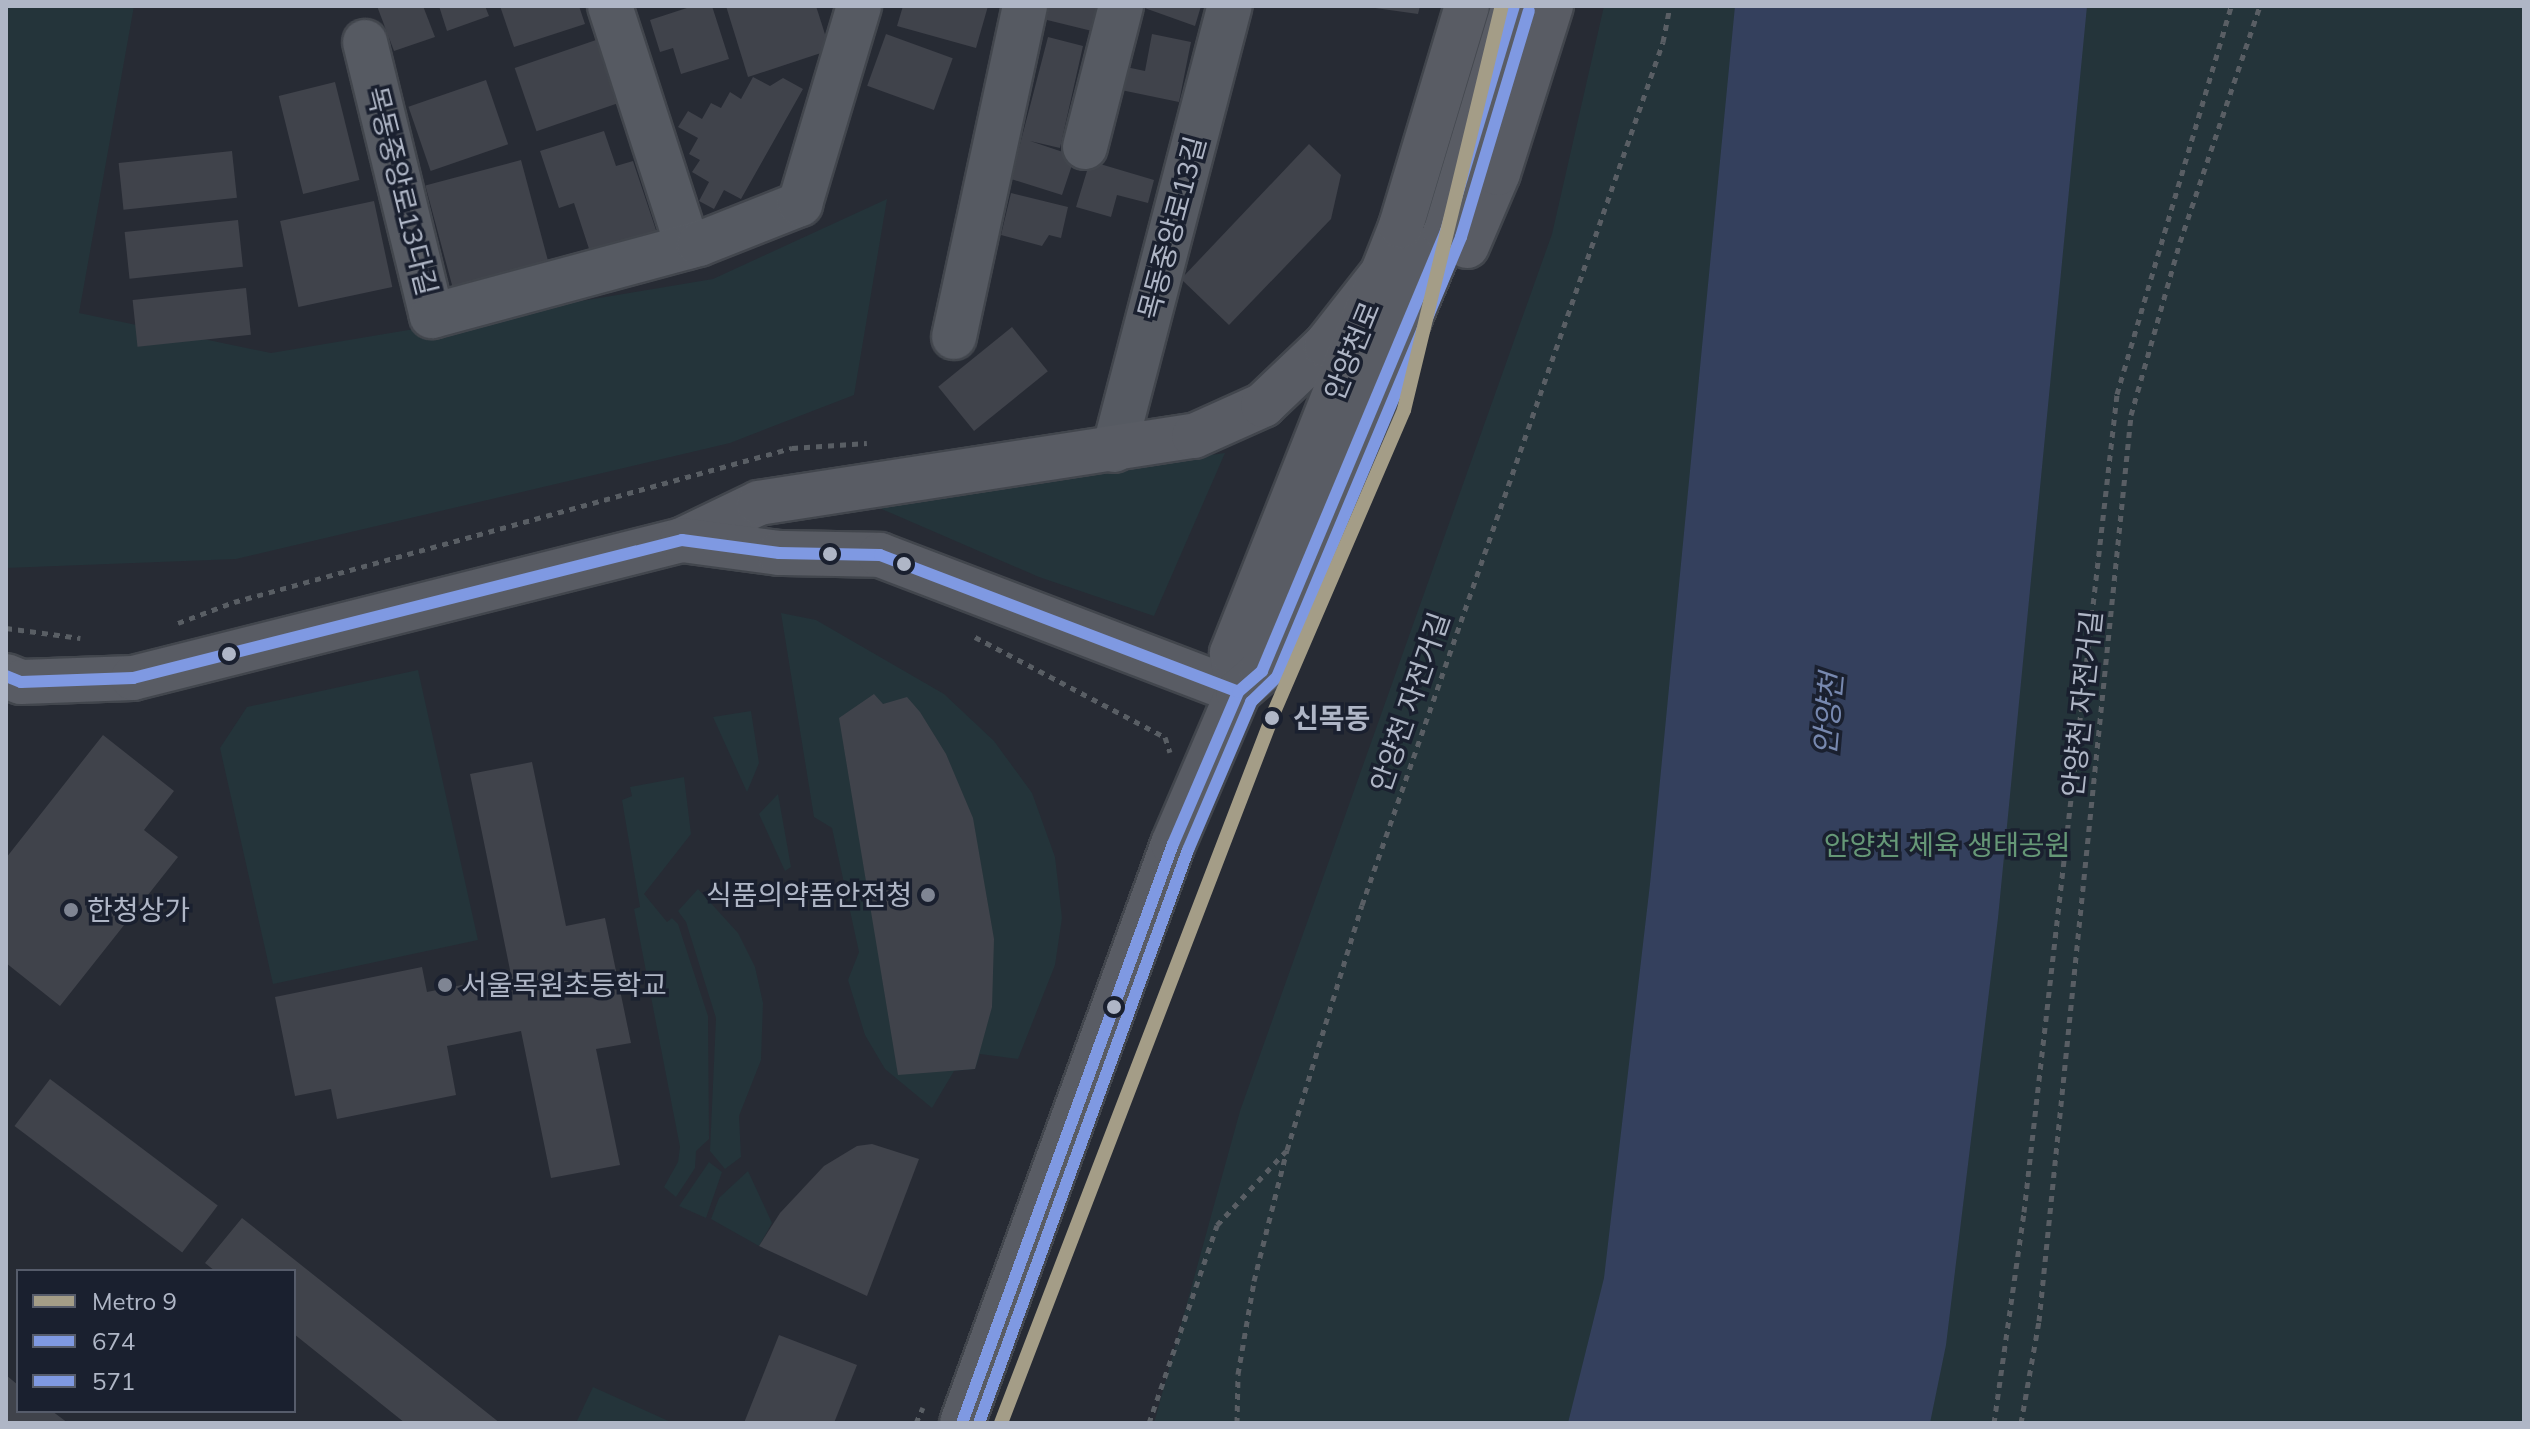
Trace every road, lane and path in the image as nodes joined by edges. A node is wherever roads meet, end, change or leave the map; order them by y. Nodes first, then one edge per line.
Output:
1 (610, 6) edge
2 (859, 6) edge
3 (1025, 6) edge
4 (1121, 6) edge
5 (1230, 6) edge
6 (1467, 6) edge
7 (1514, 6) edge
8 (1551, 6) edge
9 (1670, 6) edge
10 (2231, 6) edge
11 (2260, 6) edge
12 (365, 42) dead end
13 (1085, 147) dead end
14 (688, 247) junction
15 (1384, 271) junction
16 (1409, 319) junction
17 (954, 337) dead end
18 (880, 443) dead end
19 (1114, 450) junction
20 (682, 540) junction
21 (6, 628) edge
22 (163, 628) dead end
23 (961, 630) dead end
24 (92, 640) dead end
25 (6, 676) edge
26 (1238, 692) junction
27 (1164, 764) dead end
28 (1287, 1150) junction
29 (962, 1423) edge
30 (1149, 1423) edge
31 (1237, 1423) edge
32 (1994, 1423) edge
33 (2021, 1423) edge

1 - 14 street
2 - 14 street, 목동중앙로13다길
3 - 17 street
4 - 13 street
5 - 19 street, 목동중앙로13길
6 - 15 main road, 안양천로
7 - 16 main road, 안양천로
8 - 16 main road
9 - 28 path, 안양천 자전거길
10 - 32 path
11 - 33 path, 안양천 자전거길
12 - 14 street, 목동중앙로13다길
15 - 19 main road
15 - 26 main road, 안양천로
16 - 26 main road, 안양천로
18 - 22 path
19 - 20 main road
20 - 25 main road
20 - 26 main road
21 - 24 path
23 - 27 path
26 - 29 main road, 안양천로
28 - 30 path
28 - 31 path, 안양천 자전거길

